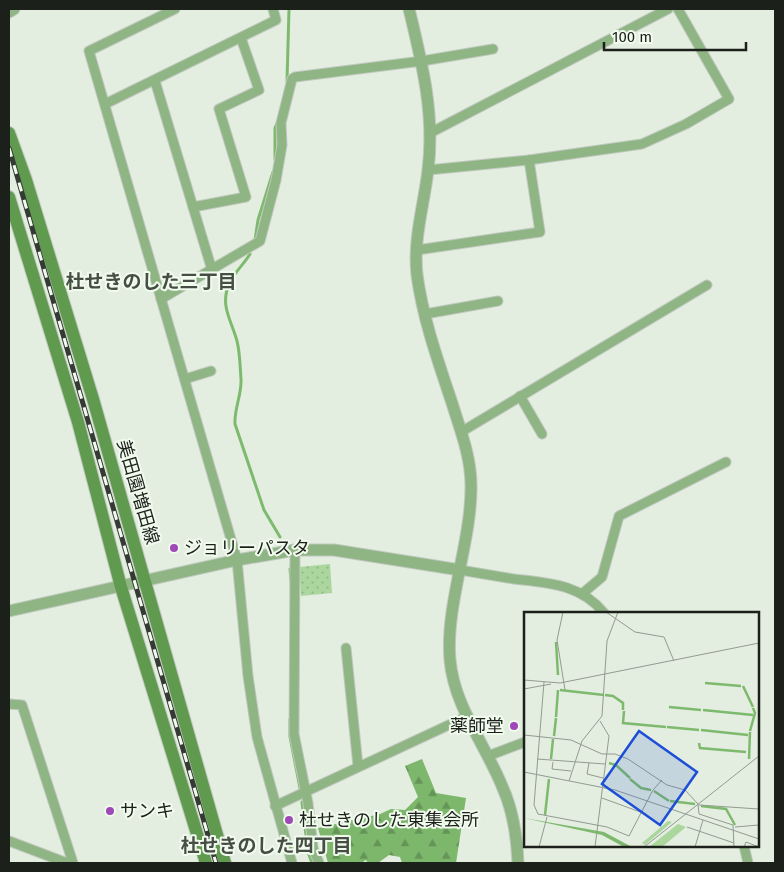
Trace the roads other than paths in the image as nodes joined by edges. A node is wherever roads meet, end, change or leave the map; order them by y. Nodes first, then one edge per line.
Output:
1 (14, 9) edge
2 (175, 9) edge
3 (273, 9) edge
4 (409, 9) edge
5 (668, 9) edge
6 (678, 9) edge
7 (9, 12) edge
8 (241, 38) junction
9 (493, 49) dead end
10 (422, 61) junction
11 (155, 81) junction
12 (105, 104) junction
13 (9, 133) edge
14 (430, 133) junction
15 (529, 160) junction
16 (428, 170) junction
17 (9, 197) edge
18 (194, 207) junction
19 (417, 250) junction
20 (212, 270) junction
21 (707, 285) dead end
22 (162, 299) junction
23 (498, 302) dead end
24 (425, 314) junction
25 (211, 371) dead end
26 (185, 379) junction
27 (520, 396) junction
28 (461, 432) junction
29 (542, 434) dead end
30 (726, 462) dead end
31 (294, 550) junction
32 (237, 560) junction
33 (460, 570) junction
34 (146, 582) junction
35 (121, 587) junction
36 (583, 593) junction
37 (9, 611) edge
38 (603, 612) edge
39 (346, 648) dead end
40 (9, 704) edge
41 (468, 716) junction
42 (524, 742) edge
43 (488, 756) junction
44 (358, 766) junction
45 (305, 793) junction
46 (275, 806) junction
47 (9, 841) edge
48 (744, 847) edge
49 (67, 863) edge
50 (73, 863) edge
51 (206, 863) edge
52 (225, 863) edge
53 (292, 863) edge
54 (319, 863) edge
55 (518, 863) edge
56 (748, 863) edge

1 - 7 street
2 - 12 street
3 - 8 street
4 - 10 street
5 - 14 street
6 - 15 street
8 - 11 street
8 - 18 street
9 - 10 street
10 - 14 street
10 - 20 street
11 - 12 street
11 - 18 street
12 - 22 street
13 - 34 main road, 美田園増田線
14 - 16 street
15 - 16 street
15 - 19 street
16 - 19 street
17 - 35 main road
18 - 20 street
19 - 24 street
20 - 22 street
21 - 27 street
22 - 26 street
23 - 24 street
24 - 28 street
25 - 26 street
26 - 32 street
27 - 28 street
27 - 29 street
28 - 33 street
30 - 36 street
31 - 32 street
31 - 33 street
31 - 45 street
32 - 34 street
32 - 46 street
33 - 36 street
33 - 41 street
34 - 35 street
34 - 52 main road, 美田園増田線
35 - 37 street
35 - 51 main road
36 - 38 street
39 - 44 street
40 - 50 street
41 - 43 street
41 - 44 street
42 - 43 street
43 - 55 street
44 - 45 street
45 - 46 street
45 - 54 street
46 - 53 street
47 - 49 street
48 - 56 street

